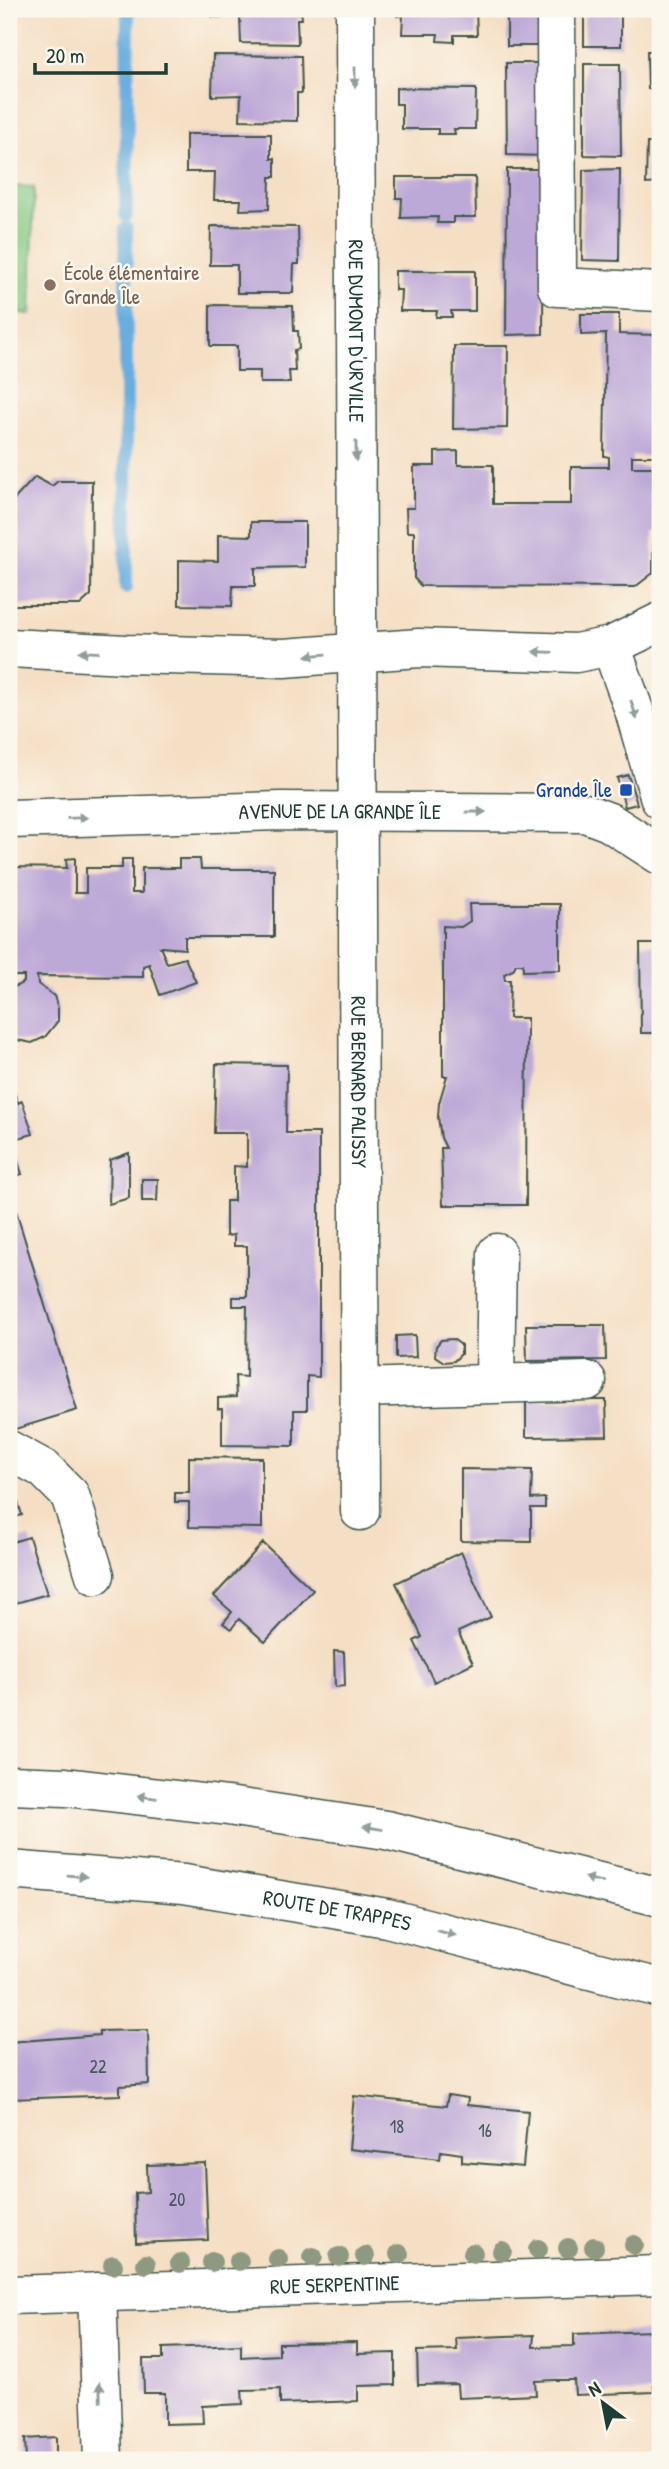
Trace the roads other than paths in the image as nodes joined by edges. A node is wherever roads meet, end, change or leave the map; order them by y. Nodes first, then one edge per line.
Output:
1 (355, 9) edge
2 (556, 9) edge
3 (660, 292) edge
4 (660, 622) edge
5 (611, 646) junction
6 (9, 648) edge
7 (356, 652) junction
8 (660, 799) edge
9 (358, 811) junction
10 (9, 819) edge
11 (660, 855) edge
12 (497, 1253) dead end
13 (587, 1381) dead end
14 (495, 1383) junction
15 (360, 1388) junction
16 (9, 1450) edge
17 (360, 1511) dead end
18 (95, 1575) dead end
19 (9, 1785) edge
20 (9, 1870) edge
21 (660, 1897) edge
22 (660, 1988) edge
23 (660, 2275) edge
24 (97, 2292) junction
25 (9, 2295) edge
26 (103, 2460) edge

1 -> 7 street, RUE DUMONT D'URVILLE
2 - 3 street
4 - 5 street
5 -> 7 street
5 -> 8 street
7 -> 6 street
7 - 9 street, RUE BERNARD PALISSY
10 -> 9 street, AVENUE DE LA GRANDE ÎLE
9 -> 11 street, AVENUE DE LA GRANDE ÎLE
9 - 15 street, RUE BERNARD PALISSY
12 - 14 street
13 - 14 street
14 - 15 street
15 - 17 street, RUE BERNARD PALISSY
16 - 18 street
21 -> 19 street
20 -> 22 street, ROUTE DE TRAPPES
23 - 24 street, RUE SERPENTINE
24 - 25 street, RUE SERPENTINE
26 -> 24 street

